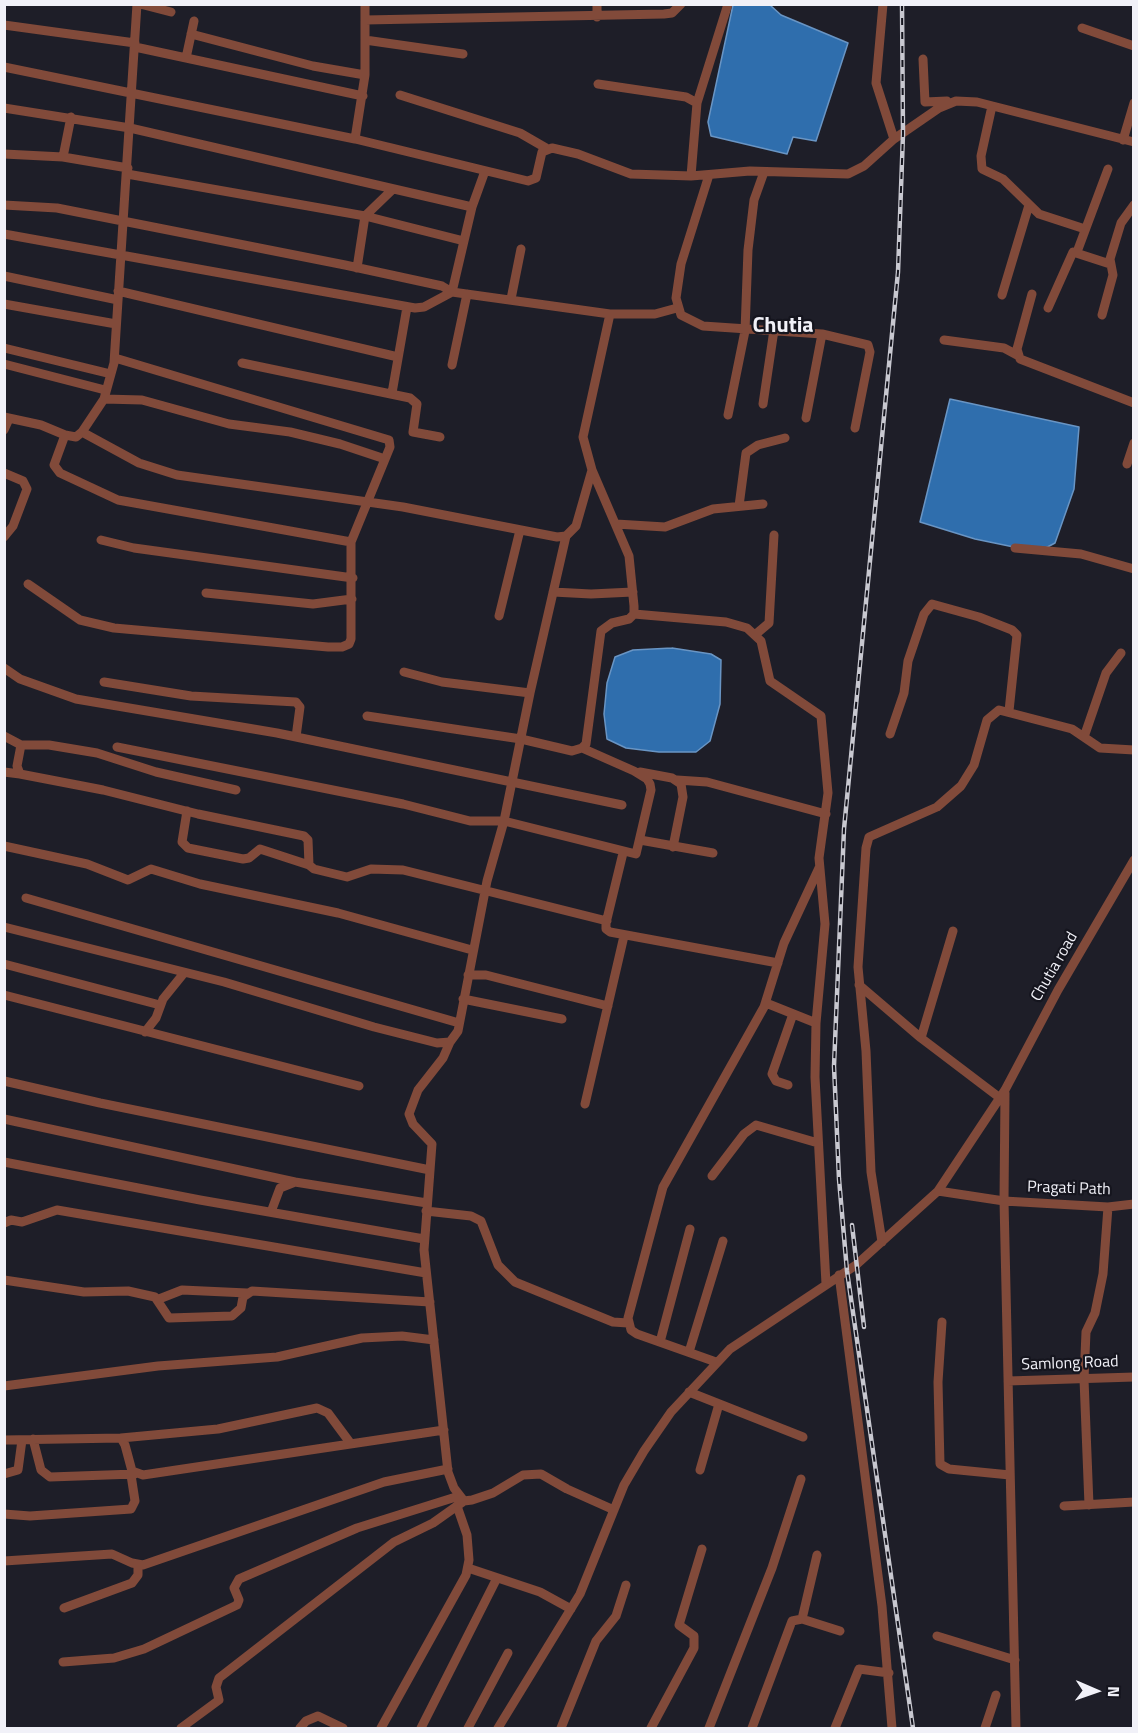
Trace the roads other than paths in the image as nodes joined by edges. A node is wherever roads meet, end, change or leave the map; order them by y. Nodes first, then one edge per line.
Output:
1 (138, 4) edge
2 (597, 4) edge
3 (681, 4) edge
4 (728, 4) edge
5 (883, 4) edge
6 (364, 5) edge
7 (171, 12) dead end
8 (597, 17) junction
9 (365, 20) junction
10 (194, 21) dead end
11 (4, 25) edge
12 (1082, 28) dead end
13 (191, 34) junction
14 (365, 40) junction
15 (135, 45) junction
16 (1134, 46) edge
17 (463, 54) dead end
18 (186, 58) junction
19 (923, 59) dead end
20 (4, 67) edge
21 (365, 75) junction
22 (598, 84) dead end
23 (133, 93) junction
24 (363, 96) junction
25 (400, 96) dead end
26 (956, 101) junction
27 (698, 103) junction
28 (1134, 103) edge
29 (992, 106) junction
30 (4, 108) edge
31 (71, 117) junction
32 (130, 128) junction
33 (355, 139) junction
34 (894, 139) junction
35 (1123, 140) junction
36 (1134, 142) edge
37 (546, 148) junction
38 (4, 154) edge
39 (63, 157) junction
40 (1108, 169) dead end
41 (128, 171) junction
42 (485, 171) junction
43 (764, 172) junction
44 (709, 175) junction
45 (691, 176) junction
46 (393, 189) junction
47 (4, 205) edge
48 (1029, 205) junction
49 (1134, 205) edge
50 (472, 207) junction
51 (365, 216) junction
52 (124, 222) junction
53 (1085, 229) junction
54 (4, 234) edge
55 (464, 241) junction
56 (521, 249) dead end
57 (1077, 252) junction
58 (122, 255) junction
59 (1110, 264) junction
60 (357, 268) junction
61 (4, 276) edge
62 (452, 292) junction
63 (467, 294) junction
64 (1032, 294) dead end
65 (1002, 295) dead end
66 (118, 296) junction
67 (511, 299) junction
68 (4, 304) edge
69 (407, 307) junction
70 (677, 308) junction
71 (1048, 308) dead end
72 (610, 314) junction
73 (1102, 315) dead end
74 (116, 324) junction
75 (774, 330) junction
76 (745, 331) junction
77 (822, 334) junction
78 (944, 340) dead end
79 (4, 348) edge
80 (1017, 356) junction
81 (398, 357) junction
82 (115, 358) junction
83 (242, 363) dead end
84 (4, 364) edge
85 (452, 365) dead end
86 (111, 375) junction
87 (392, 393) junction
88 (105, 395) junction
89 (1134, 403) edge
90 (763, 404) dead end
91 (729, 415) dead end
92 (7, 418) edge
93 (806, 418) dead end
94 (855, 428) dead end
95 (4, 430) edge
96 (82, 432) junction
97 (65, 435) junction
98 (440, 437) dead end
99 (784, 438) dead end
100 (1134, 443) edge
101 (385, 459) junction
102 (1127, 464) dead end
103 (592, 470) junction
104 (4, 473) edge
105 (365, 503) junction
106 (763, 504) dead end
107 (739, 506) junction
108 (616, 524) junction
109 (520, 530) junction
110 (774, 535) dead end
111 (566, 536) junction
112 (4, 537) edge
113 (101, 540) dead end
114 (351, 542) junction
115 (1015, 548) dead end
116 (1134, 569) edge
117 (353, 578) junction
118 (28, 584) dead end
119 (553, 592) junction
120 (633, 592) junction
121 (206, 593) dead end
122 (352, 599) junction
123 (634, 614) junction
124 (499, 616) dead end
125 (756, 634) junction
126 (1121, 653) dead end
127 (4, 668) edge
128 (404, 672) dead end
129 (104, 682) dead end
130 (530, 693) junction
131 (1009, 711) junction
132 (367, 716) dead end
133 (890, 734) dead end
134 (4, 736) edge
135 (296, 737) junction
136 (1084, 737) junction
137 (521, 739) junction
138 (21, 745) junction
139 (117, 747) dead end
140 (582, 748) junction
141 (1134, 750) edge
142 (634, 771) junction
143 (4, 772) edge
144 (20, 774) junction
145 (677, 780) junction
146 (512, 783) junction
147 (236, 790) dead end
148 (622, 804) dead end
149 (187, 811) junction
150 (826, 814) junction
151 (504, 821) junction
152 (640, 840) junction
153 (4, 846) edge
154 (673, 847) junction
155 (623, 853) junction
156 (713, 853) dead end
157 (1134, 860) edge
158 (309, 865) junction
159 (819, 868) junction
160 (1124, 877) junction
161 (1134, 882) edge
162 (484, 892) junction
163 (26, 898) dead end
164 (607, 921) junction
165 (4, 927) edge
166 (953, 931) dead end
167 (624, 936) junction
168 (472, 950) junction
169 (778, 963) junction
170 (4, 964) edge
171 (184, 973) junction
172 (468, 975) junction
173 (859, 985) junction
174 (4, 995) edge
175 (463, 999) junction
176 (766, 1003) junction
177 (160, 1005) junction
178 (608, 1006) junction
179 (793, 1014) junction
180 (562, 1019) dead end
181 (459, 1023) junction
182 (816, 1023) junction
183 (145, 1032) junction
184 (921, 1038) junction
185 (450, 1042) junction
186 (4, 1081) edge
187 (788, 1085) dead end
188 (359, 1086) dead end
189 (1002, 1094) junction
190 (585, 1104) dead end
191 (4, 1119) edge
192 (818, 1143) junction
193 (4, 1162) edge
194 (430, 1170) junction
195 (712, 1176) dead end
196 (295, 1182) junction
197 (938, 1191) junction
198 (1004, 1201) junction
199 (1134, 1204) edge
200 (427, 1207) junction
201 (1108, 1207) junction
202 (271, 1212) junction
203 (5, 1222) edge
204 (690, 1229) dead end
205 (424, 1239) junction
206 (723, 1240) dead end
207 (882, 1242) junction
208 (426, 1273) junction
209 (839, 1275) junction
210 (4, 1280) edge
211 (826, 1284) junction
212 (247, 1293) junction
213 (159, 1299) junction
214 (430, 1302) junction
215 (942, 1322) dead end
216 (628, 1323) junction
217 (434, 1340) junction
218 (660, 1342) junction
219 (689, 1352) junction
220 (716, 1362) junction
221 (1134, 1377) edge
222 (1084, 1378) junction
223 (1008, 1381) junction
224 (4, 1386) edge
225 (689, 1392) junction
226 (719, 1404) junction
227 (444, 1430) junction
228 (803, 1437) dead end
229 (121, 1438) junction
230 (4, 1440) edge
231 (22, 1440) junction
232 (33, 1440) junction
233 (351, 1444) junction
234 (448, 1469) junction
235 (700, 1470) dead end
236 (4, 1474) edge
237 (133, 1474) junction
238 (1010, 1475) junction
239 (801, 1479) dead end
240 (460, 1501) junction
241 (1134, 1502) edge
242 (1089, 1505) junction
243 (1064, 1506) dead end
244 (614, 1510) junction
245 (4, 1514) edge
246 (702, 1549) dead end
247 (817, 1555) dead end
248 (4, 1561) edge
249 (138, 1565) junction
250 (468, 1568) junction
251 (497, 1578) junction
252 (626, 1585) dead end
253 (64, 1608) dead end
254 (570, 1609) junction
255 (802, 1619) junction
256 (840, 1631) dead end
257 (937, 1636) dead end
258 (508, 1653) dead end
259 (1015, 1660) junction
260 (63, 1662) dead end
261 (889, 1674) junction
262 (996, 1695) dead end
263 (181, 1728) edge
264 (300, 1728) edge
265 (343, 1728) edge
266 (381, 1728) edge
267 (421, 1728) edge
268 (468, 1728) edge
269 (498, 1728) edge
270 (561, 1728) edge
271 (651, 1728) edge
272 (709, 1728) edge
273 (752, 1728) edge
274 (835, 1728) edge
275 (892, 1728) edge
276 (985, 1728) edge
277 (1016, 1728) edge

1 - 7 street
1 - 15 street
2 - 8 street
3 - 8 street
4 - 27 street
5 - 34 street
6 - 9 street
8 - 9 street
9 - 14 street
10 - 13 street
11 - 15 street
12 - 16 street
13 - 18 street
13 - 21 street
14 - 17 street
14 - 21 street
15 - 18 street
15 - 23 street
18 - 24 street
19 - 26 street
20 - 23 street
21 - 24 street
22 - 27 street
23 - 32 street
23 - 33 street
24 - 33 street
25 - 37 street
26 - 29 street
26 - 34 street
27 - 45 street
28 - 35 street
29 - 35 street
29 - 48 street
30 - 31 street
31 - 32 street
31 - 39 street
32 - 41 street
32 - 46 street
33 - 42 street
34 - 43 street
35 - 36 street
37 - 42 street
37 - 45 street
38 - 39 street
39 - 41 street
40 - 53 street
41 - 51 street
41 - 52 street
42 - 50 street
43 - 44 street
43 - 76 street
44 - 45 street
44 - 70 street
46 - 50 street
46 - 51 street
47 - 52 street
48 - 53 street
48 - 65 street
49 - 59 street
50 - 55 street
51 - 55 street
51 - 60 street
52 - 58 street
52 - 60 street
53 - 57 street
54 - 58 street
55 - 62 street
56 - 67 street
57 - 59 street
57 - 71 street
58 - 66 street
58 - 69 street
59 - 73 street
60 - 62 street
61 - 66 street
62 - 63 street
62 - 69 street
63 - 67 street
63 - 85 street
64 - 80 street
66 - 74 street
66 - 81 street
67 - 72 street
68 - 74 street
69 - 81 street
70 - 72 street
70 - 76 street
72 - 103 street
74 - 82 street
75 - 76 street
75 - 77 street
75 - 90 street
76 - 91 street
77 - 93 street
77 - 94 street
78 - 80 street
79 - 86 street
80 - 89 street
81 - 87 street
82 - 86 street
82 - 101 street
83 - 87 street
84 - 88 street
86 - 88 street
87 - 98 street
88 - 96 street
88 - 101 street
92 - 95 street
92 - 97 street
96 - 97 street
96 - 105 street
97 - 114 street
99 - 107 street
100 - 102 street
101 - 105 street
103 - 108 street
103 - 111 street
104 - 112 street
105 - 109 street
105 - 114 street
106 - 107 street
107 - 108 street
108 - 120 street
109 - 111 street
109 - 124 street
110 - 125 street
111 - 119 street
113 - 117 street
114 - 117 street
115 - 116 street
117 - 122 street
118 - 122 street
119 - 120 street
119 - 130 street
120 - 123 street
121 - 122 street
123 - 125 street
123 - 140 street
125 - 150 street
126 - 136 street
127 - 135 street
128 - 130 street
129 - 135 street
130 - 137 street
131 - 133 street
131 - 136 street
131 - 173 street
132 - 137 street
134 - 138 street
135 - 146 street
136 - 141 street
137 - 140 street
137 - 146 street
138 - 144 street
138 - 147 street
139 - 151 street
140 - 142 street
142 - 145 street
142 - 152 street
143 - 144 street
144 - 149 street
145 - 150 street
145 - 154 street
146 - 148 street
146 - 151 street
149 - 158 street
149 - 158 street
150 - 159 street
151 - 155 street
151 - 162 street
152 - 154 street
152 - 155 street
153 - 168 street
154 - 156 street
155 - 164 street
157 - 160 street, Chutia road
158 - 162 street
159 - 169 street
159 - 182 street
160 - 161 street
160 - 189 street, Chutia road
162 - 164 street
162 - 168 street
163 - 181 street
164 - 167 street
165 - 171 street
166 - 184 street
167 - 169 street
167 - 178 street
168 - 172 street
169 - 176 street
170 - 177 street
171 - 177 street
171 - 185 street
172 - 175 street
172 - 178 street
173 - 184 street
173 - 207 street
174 - 183 street
175 - 180 street
175 - 181 street
176 - 179 street
176 - 216 street
177 - 183 street
178 - 190 street
179 - 182 street
179 - 187 street
181 - 185 street
182 - 192 street
183 - 188 street
184 - 189 street
185 - 194 street
186 - 194 street
189 - 197 street, Chutia road
189 - 198 street
191 - 196 street
192 - 195 street
192 - 211 street
193 - 202 street
194 - 200 street
196 - 200 street
196 - 202 street
197 - 198 street, Pragati Path
197 - 207 street, Chutia road
198 - 201 street, Pragati Path
198 - 223 street
199 - 201 street, Pragati Path
200 - 205 street
200 - 216 street
201 - 222 street
202 - 205 street
203 - 208 street
204 - 218 street
205 - 208 street
206 - 219 street
207 - 209 street, Chutia road
208 - 214 street
209 - 211 street, Chutia road
209 - 261 street
210 - 213 street
211 - 220 street, Chutia road
212 - 213 street
212 - 213 street
212 - 214 street
214 - 217 street
215 - 238 street
216 - 218 street
217 - 224 street
217 - 227 street
218 - 219 street
219 - 220 street
220 - 225 street, Chutia road
221 - 222 street, Samlong Road
222 - 223 street, Samlong Road
222 - 242 street
223 - 238 street
225 - 226 street
225 - 244 street, Chutia road
226 - 228 street
226 - 235 street
227 - 233 street
227 - 234 street
229 - 232 street
229 - 233 street
229 - 237 street
230 - 231 street
231 - 232 street
231 - 236 street
232 - 237 street
233 - 237 street
234 - 240 street
234 - 249 street
237 - 245 street
238 - 259 street
239 - 272 street
240 - 244 street
240 - 250 street
240 - 260 street
240 - 263 street
241 - 242 street
242 - 243 street
244 - 254 street, Chutia road
246 - 271 street
247 - 255 street
248 - 249 street
249 - 253 street
250 - 251 street
250 - 266 street
251 - 254 street
251 - 267 street
252 - 270 street
254 - 269 street, Chutia road
255 - 256 street
255 - 273 street
257 - 259 street
258 - 268 street
259 - 277 street
261 - 274 street
261 - 275 street
262 - 276 street
264 - 265 street

